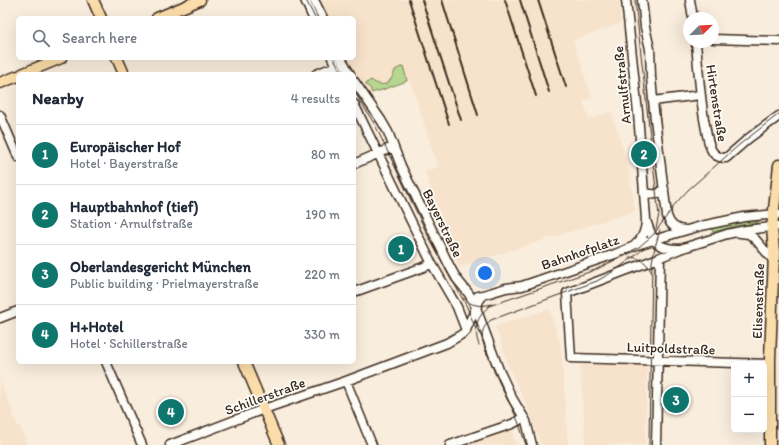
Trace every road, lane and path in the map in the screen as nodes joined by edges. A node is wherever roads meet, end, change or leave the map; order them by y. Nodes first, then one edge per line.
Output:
1 (93, 0) edge
2 (200, 0) edge
3 (305, 0) edge
4 (314, 0) edge
5 (626, 0) edge
6 (642, 0) edge
7 (690, 0) edge
8 (692, 12) edge
9 (100, 16) edge
10 (161, 16) edge
11 (312, 16) edge
12 (322, 16) edge
13 (719, 39) edge
14 (779, 41) edge
15 (696, 48) edge
16 (56, 60) edge
17 (118, 60) edge
18 (333, 60) edge
19 (342, 60) edge
20 (336, 66) junction
21 (27, 72) edge
22 (123, 72) edge
23 (321, 72) edge
24 (339, 72) edge
25 (349, 72) edge
26 (16, 77) edge
27 (0, 83) edge
28 (356, 84) edge
29 (700, 95) junction
30 (653, 101) junction
31 (356, 108) edge
32 (0, 115) edge
33 (779, 116) edge
34 (393, 147) junction
35 (16, 152) edge
36 (378, 154) junction
37 (356, 163) edge
38 (779, 165) edge
39 (664, 189) junction
40 (644, 192) junction
41 (776, 215) edge
42 (646, 219) junction
43 (708, 225) junction
44 (776, 226) edge
45 (695, 228) junction
46 (686, 230) junction
47 (737, 232) junction
48 (712, 239) junction
49 (654, 240) junction
50 (779, 241) edge
51 (699, 243) junction
52 (633, 247) junction
53 (680, 249) junction
54 (773, 257) junction
55 (660, 258) junction
56 (432, 264) junction
57 (356, 291) edge
58 (469, 294) junction
59 (483, 295) junction
60 (477, 308) junction
61 (16, 311) edge
62 (0, 318) edge
63 (466, 331) junction
64 (658, 361) junction
65 (107, 364) edge
66 (245, 364) edge
67 (770, 364) junction
68 (346, 381) junction
69 (264, 410) junction
70 (523, 416) junction
71 (142, 445) edge
72 (170, 445) edge
73 (279, 445) edge
74 (372, 445) edge
75 (450, 445) edge
76 (532, 445) edge
77 (656, 445) edge
78 (770, 445) edge

1 - 9 main road
2 - 10 main road
3 - 11 street
4 - 12 street
5 - 40 street, Arnulfstraße
6 - 30 street, Arnulfstraße
7 - 8 street
13 - 14 street
15 - 29 street, Hirtenstraße
16 - 21 main road
17 - 22 main road
18 - 20 street
19 - 25 street
20 - 23 street
20 - 24 street
26 - 27 main road
28 - 34 street, Bayerstraße
29 - 30 street
29 - 33 street, Hirtenstraße
30 - 39 street, Arnulfstraße
31 - 36 street, Bayerstraße
32 - 35 street
34 - 36 street
34 - 58 street, Bayerstraße
36 - 37 street
36 - 56 street, Bayerstraße
38 - 41 main road, Elisenstraße
39 - 40 street
39 - 46 street, Arnulfstraße
40 - 42 street, Arnulfstraße
41 - 43 street, Bahnhofplatz
41 - 44 main road, Elisenstraße
42 - 49 street, Arnulfstraße
42 - 52 street, Arnulfstraße
43 - 45 street, Bahnhofplatz
43 - 48 street
44 - 47 street
44 - 54 main road, Elisenstraße
45 - 46 street, Bahnhofplatz
45 - 51 street
46 - 49 street, Bahnhofplatz
47 - 48 street
47 - 54 street
48 - 51 street
49 - 52 street, Bahnhofplatz
49 - 53 street
50 - 54 main road, Elisenstraße
51 - 53 street
52 - 59 street, Bahnhofplatz
53 - 55 street
54 - 67 main road, Elisenstraße
55 - 64 street
55 - 64 street, Luitpoldstraße
56 - 57 street
56 - 63 street, Bayerstraße
58 - 59 street, Bahnhofplatz
58 - 60 street, Bayerstraße
59 - 60 street
60 - 63 street
60 - 70 street, Bayerstraße
61 - 62 street
63 - 68 street, Schillerstraße
64 - 67 street, Luitpoldstraße
64 - 77 street
65 - 71 street
66 - 69 main road
67 - 78 main road, Elisenstraße
68 - 69 street, Schillerstraße
68 - 74 street
69 - 72 street, Schillerstraße
69 - 73 main road
70 - 75 street
70 - 76 street, Bayerstraße

